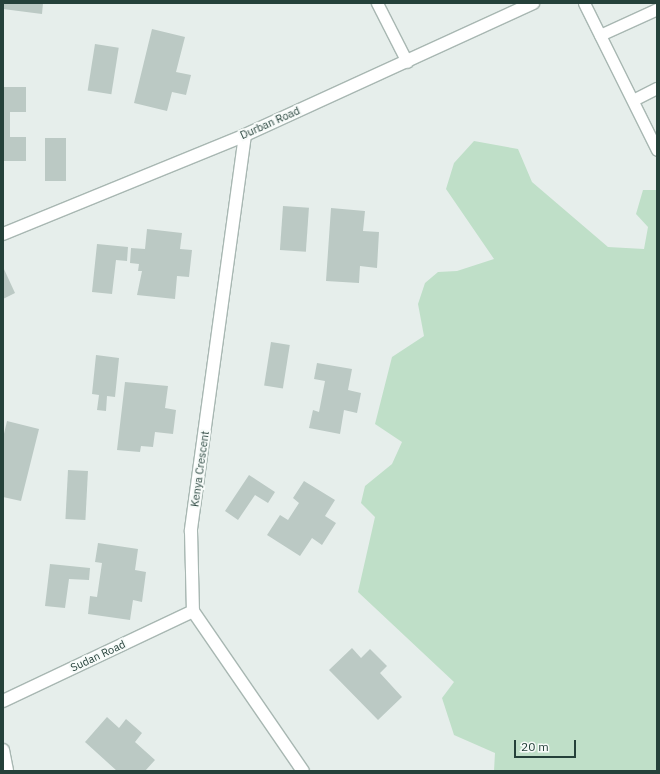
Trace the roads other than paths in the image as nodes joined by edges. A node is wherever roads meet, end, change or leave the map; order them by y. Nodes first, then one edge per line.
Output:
1 (377, 3) edge
2 (533, 3) edge
3 (584, 3) edge
4 (657, 9) edge
5 (600, 35) junction
6 (407, 62) junction
7 (657, 88) edge
8 (632, 100) junction
9 (245, 135) junction
10 (657, 150) edge
11 (3, 234) edge
12 (193, 611) junction
13 (3, 701) edge
14 (3, 750) edge
15 (6, 771) edge
16 (303, 771) edge

1 - 6 lane
2 - 6 street, Durban Road
3 - 5 lane
4 - 5 lane
5 - 8 lane
6 - 9 street, Durban Road
7 - 8 lane
8 - 10 lane
9 - 11 street, Durban Road
9 - 12 street, Kenya Crescent
12 - 13 street, Sudan Road
12 - 16 street
14 - 15 street

